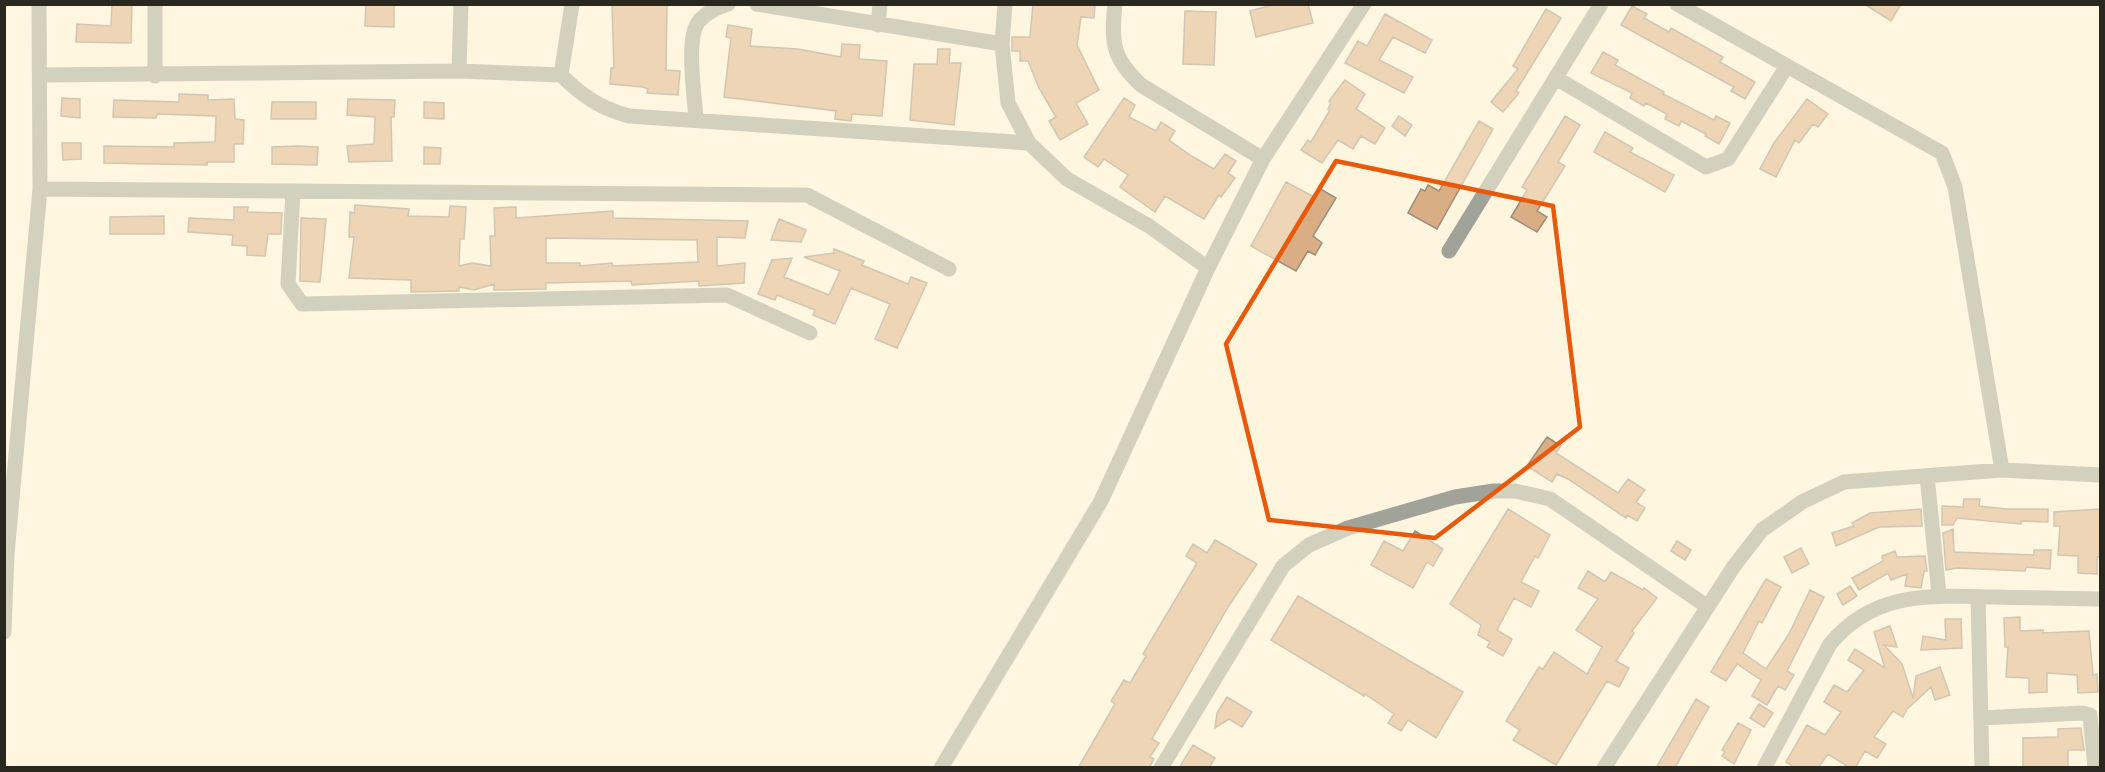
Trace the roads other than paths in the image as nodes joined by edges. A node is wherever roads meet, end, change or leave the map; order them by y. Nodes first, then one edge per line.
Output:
1 (39, 4) edge
2 (155, 4) edge
3 (460, 4) edge
4 (572, 4) edge
5 (728, 4) edge
6 (757, 4) edge
7 (880, 4) edge
8 (1005, 4) edge
9 (1115, 4) edge
10 (1364, 4) edge
11 (1601, 4) edge
12 (1677, 4) edge
13 (878, 25) junction
14 (1002, 44) junction
15 (1787, 66) junction
16 (459, 71) junction
17 (40, 75) junction
18 (561, 75) junction
19 (155, 76) junction
20 (1556, 78) junction
21 (696, 120) junction
22 (1029, 143) junction
23 (1263, 159) junction
24 (40, 189) junction
25 (293, 191) junction
26 (1449, 251) dead end
27 (1208, 268) junction
28 (949, 269) dead end
29 (810, 333) dead end
30 (2002, 470) junction
31 (2100, 475) edge
32 (1927, 476) junction
33 (6, 585) edge
34 (1939, 594) junction
35 (1978, 597) junction
36 (2100, 599) edge
37 (1708, 607) junction
38 (4, 632) edge
39 (1981, 718) junction
40 (941, 768) edge
41 (1161, 768) edge
42 (1604, 768) edge
43 (1764, 768) edge
44 (1982, 768) edge
45 (2095, 768) edge

1 - 17 street
2 - 19 street
3 - 16 street
4 - 18 street
5 - 21 street
6 - 13 street
7 - 13 street
8 - 14 street
9 - 23 street
10 - 23 street
11 - 20 street
12 - 15 street
13 - 14 street
14 - 22 street
15 - 20 street
15 - 30 street
16 - 18 street
16 - 19 street
17 - 19 street
17 - 24 street
18 - 21 street
20 - 26 street
21 - 22 street
22 - 27 street
23 - 27 street
24 - 25 street
24 - 33 street
25 - 28 street
25 - 29 street
27 - 40 street
30 - 31 street
30 - 32 street
32 - 34 street
32 - 37 street
33 - 38 street
34 - 35 street
34 - 43 street
35 - 36 street
35 - 39 street
37 - 41 street
37 - 42 street
39 - 44 street
39 - 45 street

